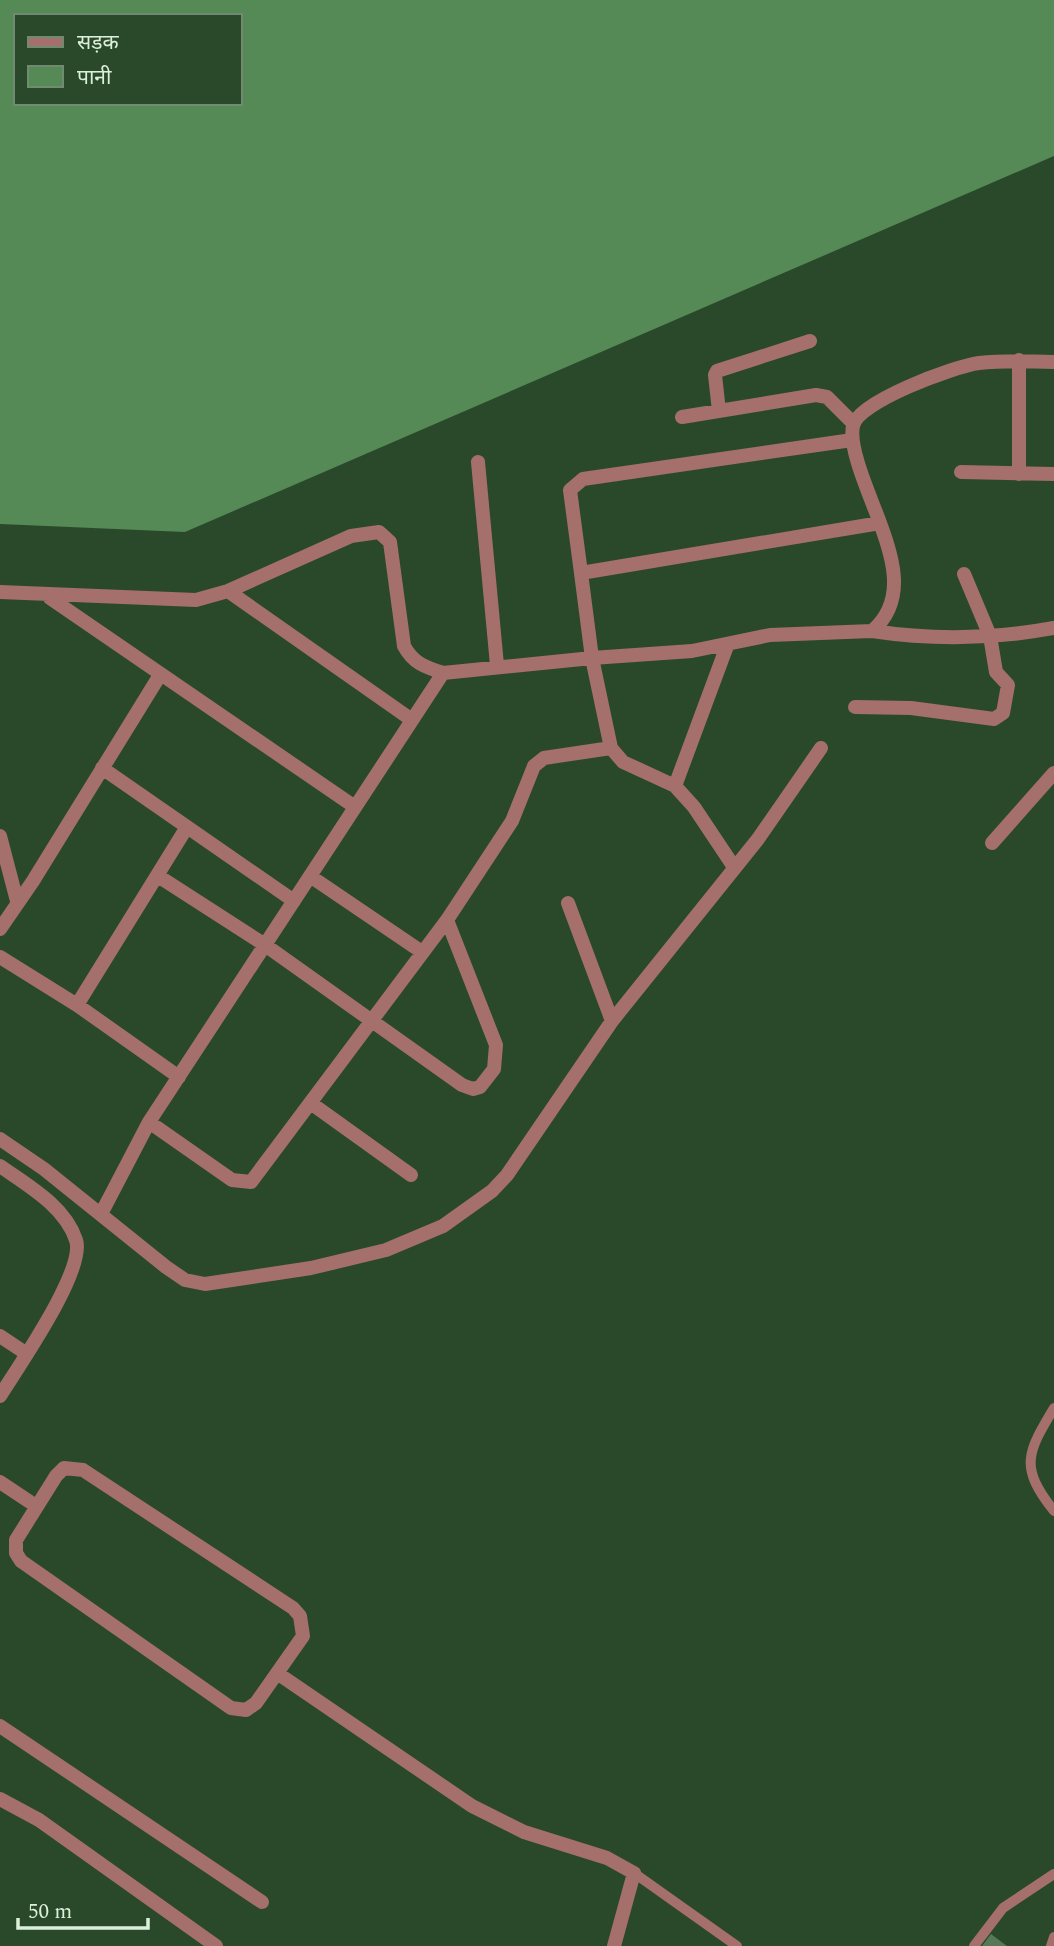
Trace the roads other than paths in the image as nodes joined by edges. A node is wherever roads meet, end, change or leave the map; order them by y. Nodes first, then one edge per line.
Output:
1 (810, 341) dead end
2 (1019, 360) junction
3 (1054, 362) edge
4 (719, 411) junction
5 (682, 417) dead end
6 (853, 423) junction
7 (852, 440) junction
8 (478, 462) dead end
9 (961, 472) dead end
10 (1019, 474) junction
11 (1054, 474) edge
12 (880, 523) junction
13 (581, 573) junction
14 (964, 574) dead end
15 (228, 591) junction
16 (0, 592) edge
17 (49, 597) junction
18 (1054, 628) edge
19 (872, 631) junction
20 (990, 636) junction
21 (727, 646) junction
22 (592, 657) junction
23 (497, 665) junction
24 (443, 673) junction
25 (160, 675) junction
26 (855, 707) dead end
27 (412, 720) junction
28 (821, 747) dead end
29 (611, 748) junction
30 (102, 768) junction
31 (1054, 773) edge
32 (675, 786) junction
33 (355, 807) junction
34 (187, 827) junction
35 (0, 836) edge
36 (992, 843) dead end
37 (734, 867) junction
38 (158, 876) junction
39 (310, 876) junction
40 (18, 901) junction
41 (294, 901) junction
42 (568, 903) dead end
43 (447, 920) junction
44 (0, 929) edge
45 (265, 945) junction
46 (422, 952) junction
47 (0, 957) edge
48 (78, 1005) junction
49 (374, 1021) junction
50 (612, 1021) junction
51 (179, 1077) junction
52 (312, 1104) junction
53 (149, 1122) junction
54 (0, 1139) edge
55 (0, 1166) edge
56 (411, 1175) dead end
57 (101, 1214) junction
58 (0, 1336) edge
59 (27, 1354) junction
60 (0, 1396) edge
61 (1054, 1408) edge
62 (0, 1482) edge
63 (36, 1506) junction
64 (1054, 1511) edge
65 (276, 1673) junction
66 (0, 1726) edge
67 (0, 1799) edge
68 (634, 1873) junction
69 (1054, 1874) edge
70 (262, 1902) dead end
71 (1054, 1937) edge
72 (216, 1946) edge
73 (614, 1946) edge
74 (737, 1946) edge
75 (974, 1946) edge
76 (1051, 1946) edge

1 - 4 street
2 - 3 street
2 - 6 street
2 - 10 street
4 - 5 street
4 - 6 street
6 - 7 street
7 - 12 street
7 - 13 street
8 - 23 street
9 - 10 street
10 - 11 street
12 - 13 street
12 - 19 street
13 - 22 street
14 - 20 street
15 - 17 street
15 - 24 street
15 - 27 street
16 - 17 street
17 - 25 street
18 - 20 street
19 - 20 street
19 - 21 street
20 - 26 street
21 - 22 street
21 - 32 street
22 - 23 street
22 - 29 street
23 - 24 street
24 - 27 street
25 - 30 street
25 - 33 street
27 - 33 street
28 - 37 street
29 - 32 street
29 - 43 street
30 - 34 street
30 - 40 street
31 - 36 street
32 - 37 street
33 - 39 street
34 - 38 street
34 - 41 street
35 - 40 street
37 - 50 street
38 - 45 street
38 - 48 street
39 - 41 street
39 - 46 street
40 - 44 street
41 - 45 street
42 - 50 street
43 - 46 street
43 - 49 street
45 - 49 street
45 - 51 street
46 - 49 street
47 - 48 street
48 - 51 street
49 - 52 street
50 - 57 street
51 - 53 street
52 - 53 street
52 - 56 street
53 - 57 street
54 - 57 street
55 - 59 street
58 - 59 street
59 - 60 street
61 - 64 lane
62 - 63 street
63 - 65 street
63 - 65 street
65 - 68 street
66 - 70 street
67 - 72 street
68 - 73 street
68 - 74 lane
69 - 75 lane
71 - 76 lane

